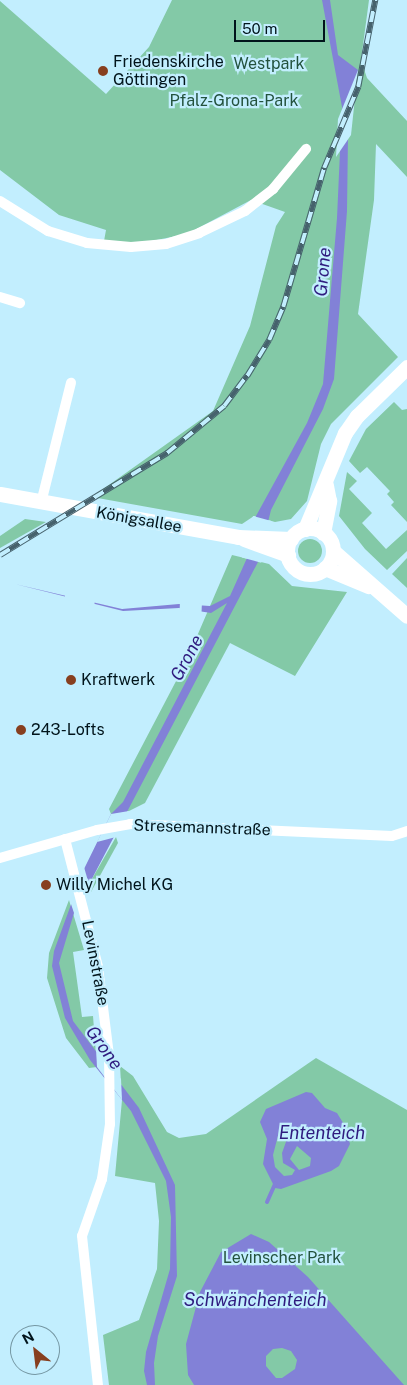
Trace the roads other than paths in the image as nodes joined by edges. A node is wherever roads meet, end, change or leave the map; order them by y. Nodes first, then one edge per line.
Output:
1 (306, 149) dead end
2 (0, 201) edge
3 (0, 297) edge
4 (20, 303) dead end
5 (407, 367) edge
6 (71, 383) dead end
7 (326, 485) junction
8 (0, 494) edge
9 (41, 503) junction
10 (305, 529) junction
11 (323, 533) junction
12 (291, 539) junction
13 (272, 543) junction
14 (333, 551) junction
15 (288, 555) junction
16 (325, 568) junction
17 (374, 588) junction
18 (407, 616) edge
19 (407, 832) edge
20 (65, 838) junction
21 (0, 858) edge
22 (98, 1385) edge

1 - 2 street
3 - 4 street
5 - 7 street
6 - 9 street
7 - 10 street
7 - 11 street
8 - 9 street, Königsallee
9 - 13 street, Königsallee
10 - 11 street
10 - 12 street
11 - 14 street
12 - 13 street, Königsallee
12 - 15 street
13 - 15 street, Königsallee
14 - 16 street
14 - 17 street
15 - 16 street
16 - 17 street
17 - 18 street
19 - 20 street, Stresemannstraße
20 - 21 street, Stresemannstraße
20 - 22 street, Levinstraße

